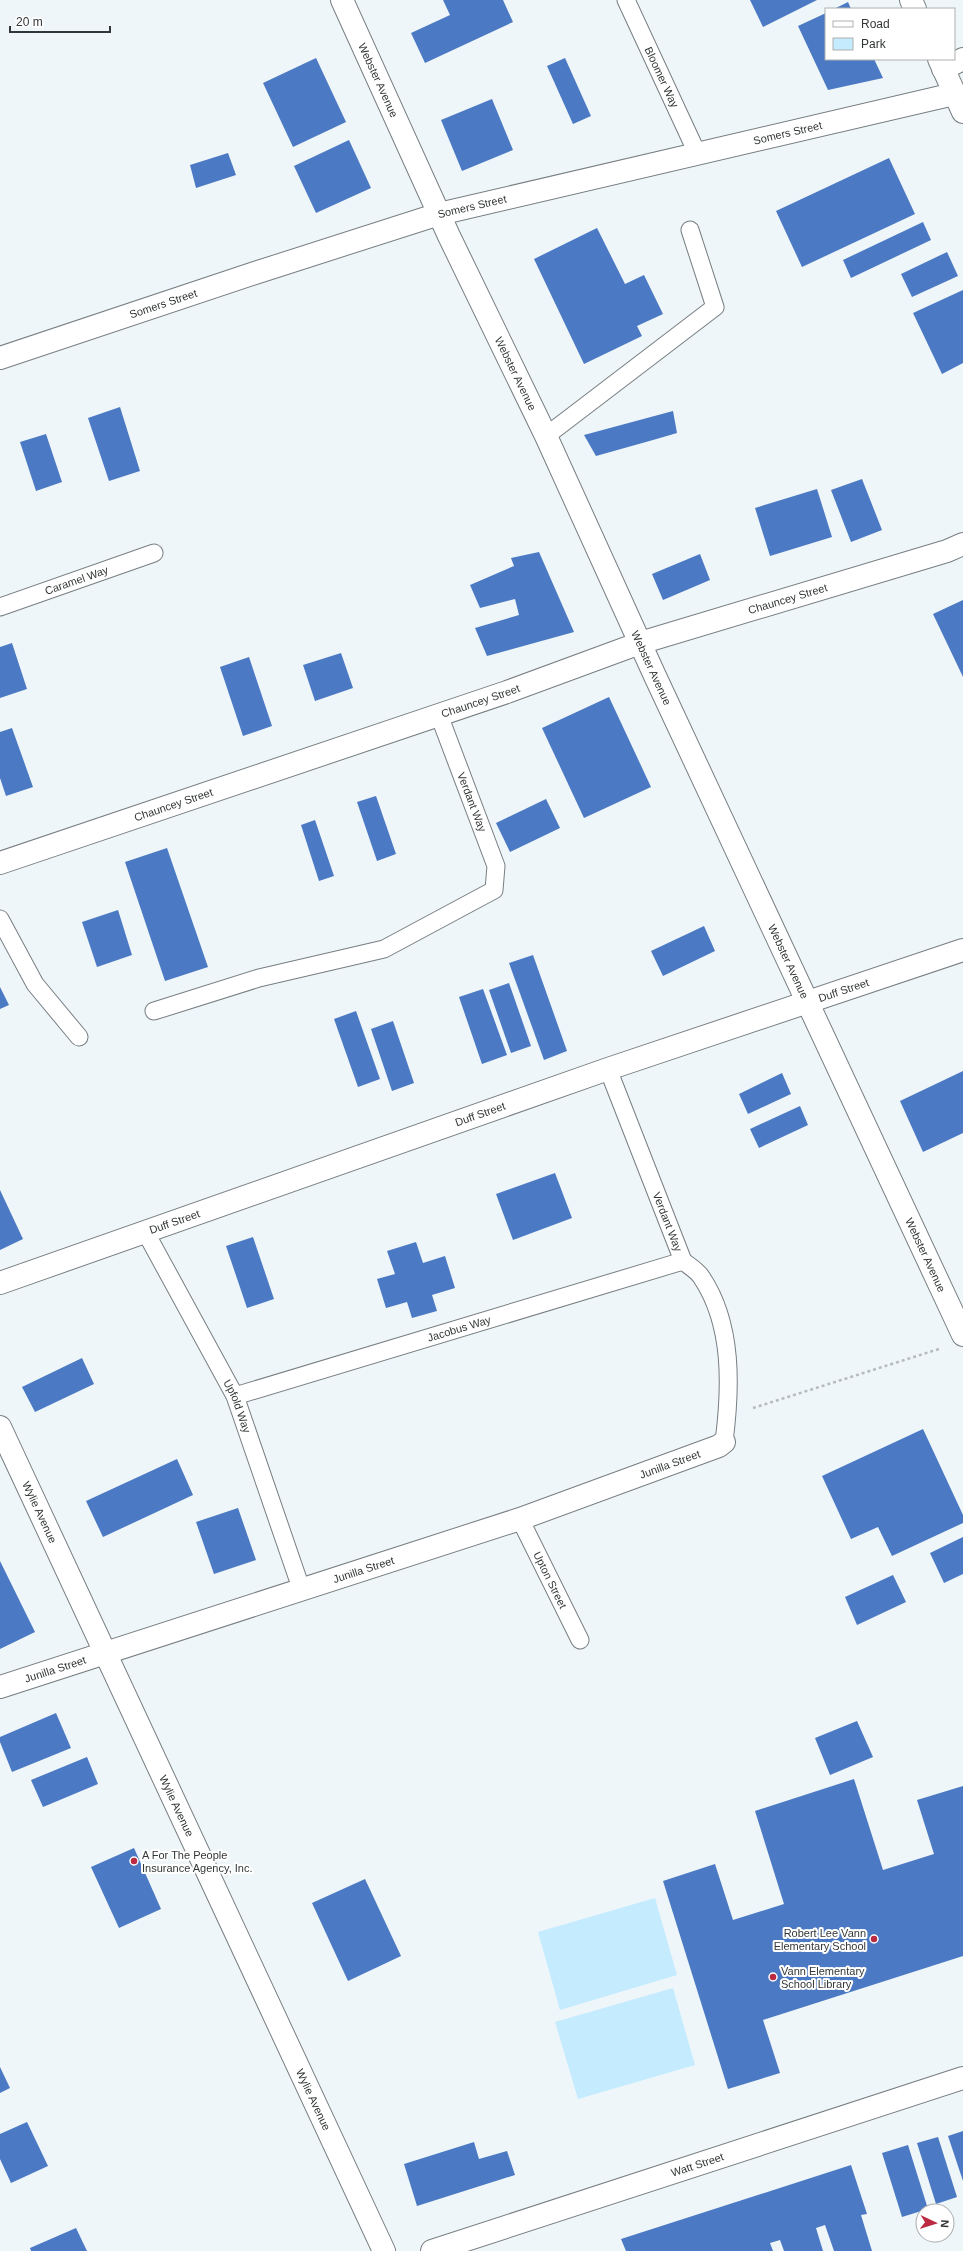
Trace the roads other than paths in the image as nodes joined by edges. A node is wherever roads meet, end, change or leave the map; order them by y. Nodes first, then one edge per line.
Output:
1 (342, 0) edge
2 (626, 0) edge
3 (963, 59) edge
4 (941, 64) edge
5 (959, 103) edge
6 (697, 153) junction
7 (439, 214) junction
8 (690, 230) dead end
9 (0, 358) edge
10 (546, 436) junction
11 (963, 544) edge
12 (154, 553) dead end
13 (0, 607) edge
14 (640, 644) junction
15 (439, 715) junction
16 (0, 863) edge
17 (0, 919) edge
18 (963, 950) edge
19 (807, 1003) junction
20 (154, 1011) dead end
21 (79, 1037) dead end
22 (608, 1069) junction
23 (146, 1233) junction
24 (683, 1261) junction
25 (0, 1283) edge
26 (963, 1335) edge
27 (235, 1396) junction
28 (0, 1427) edge
29 (724, 1442) joint
30 (520, 1519) junction
31 (302, 1591) junction
32 (580, 1640) dead end
33 (105, 1652) junction
34 (0, 1687) edge
35 (963, 2078) edge
36 (384, 2251) edge
37 (432, 2251) edge

1 - 7 street, Webster Avenue
2 - 6 lane, Bloomer Way
3 - 4 street
4 - 5 street
5 - 6 street, Somers Street
6 - 7 street, Somers Street
7 - 9 street, Somers Street
7 - 10 street, Webster Avenue
8 - 10 lane
10 - 14 street, Webster Avenue
11 - 14 street, Chauncey Street
12 - 13 lane, Caramel Way
14 - 15 street, Chauncey Street
14 - 19 street, Webster Avenue
15 - 16 street, Chauncey Street
15 - 20 lane, Verdant Way
17 - 21 lane
18 - 19 street, Duff Street
19 - 22 street, Duff Street
19 - 26 street, Webster Avenue
22 - 23 street, Duff Street
22 - 24 lane, Verdant Way
23 - 25 street, Duff Street
23 - 27 lane, Upfold Way
24 - 27 lane, Jacobus Way
24 - 29 lane, Verdant Way
27 - 31 lane, Upfold Way
28 - 33 street, Wylie Avenue
29 - 30 street, Junilla Street
30 - 31 street, Junilla Street
30 - 32 lane, Upton Street
31 - 33 street, Junilla Street
33 - 34 street, Junilla Street
33 - 36 street, Wylie Avenue
35 - 37 street, Watt Street

